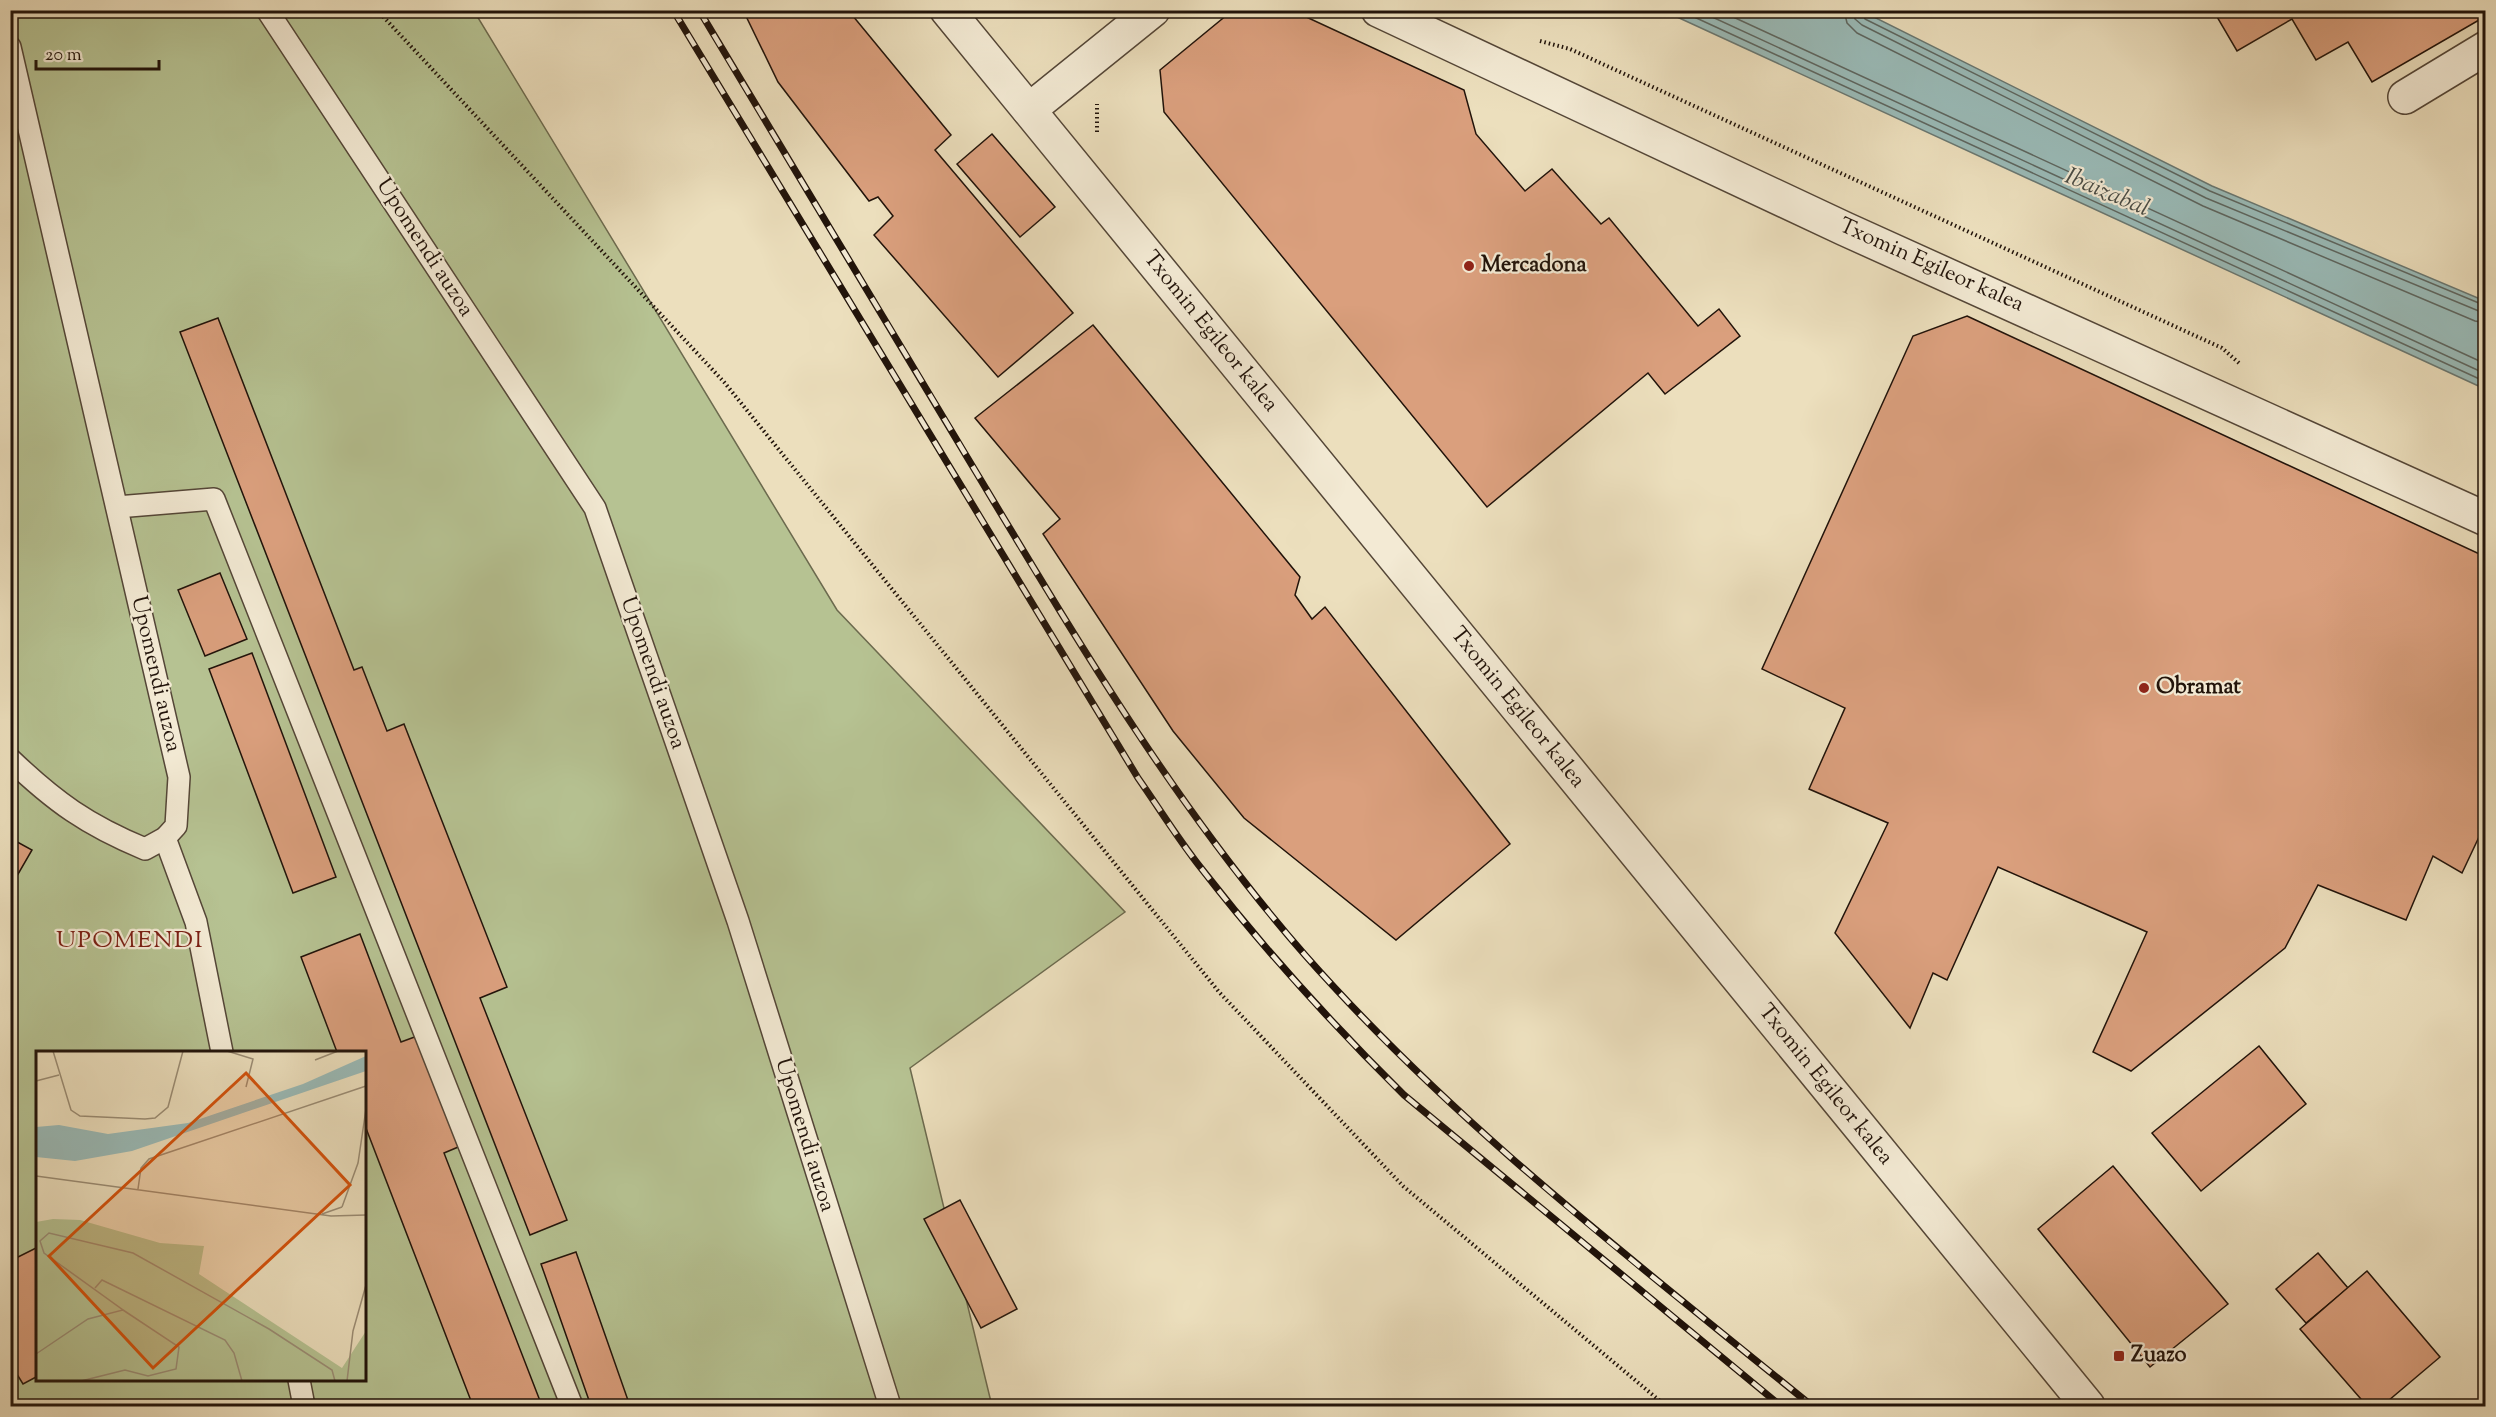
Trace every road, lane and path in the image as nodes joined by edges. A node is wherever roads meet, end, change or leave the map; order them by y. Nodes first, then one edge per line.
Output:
1 (267, 10) edge
2 (377, 10) edge
3 (947, 10) edge
4 (1377, 10) edge
5 (1153, 11) edge
6 (1537, 41) dead end
7 (10, 46) edge
8 (2486, 48) edge
9 (2405, 97) dead end
10 (1029, 110) junction
11 (2246, 369) dead end
12 (117, 507) junction
13 (2486, 519) edge
14 (10, 759) edge
15 (165, 838) junction
16 (222, 1051) edge
17 (299, 1381) edge
18 (304, 1407) edge
19 (572, 1407) edge
20 (890, 1407) edge
21 (1666, 1407) edge
22 (2088, 1407) edge

1 - 20 lane, Upomendi auzoa
2 - 21 path
3 - 10 street, Txomin Egileor kalea
4 - 13 street, Txomin Egileor kalea
5 - 10 street
6 - 11 path
7 - 12 lane, Upomendi auzoa
8 - 9 street
10 - 22 street, Txomin Egileor kalea
12 - 15 lane, Upomendi auzoa
12 - 19 lane
14 - 15 lane
15 - 16 lane
17 - 18 lane

